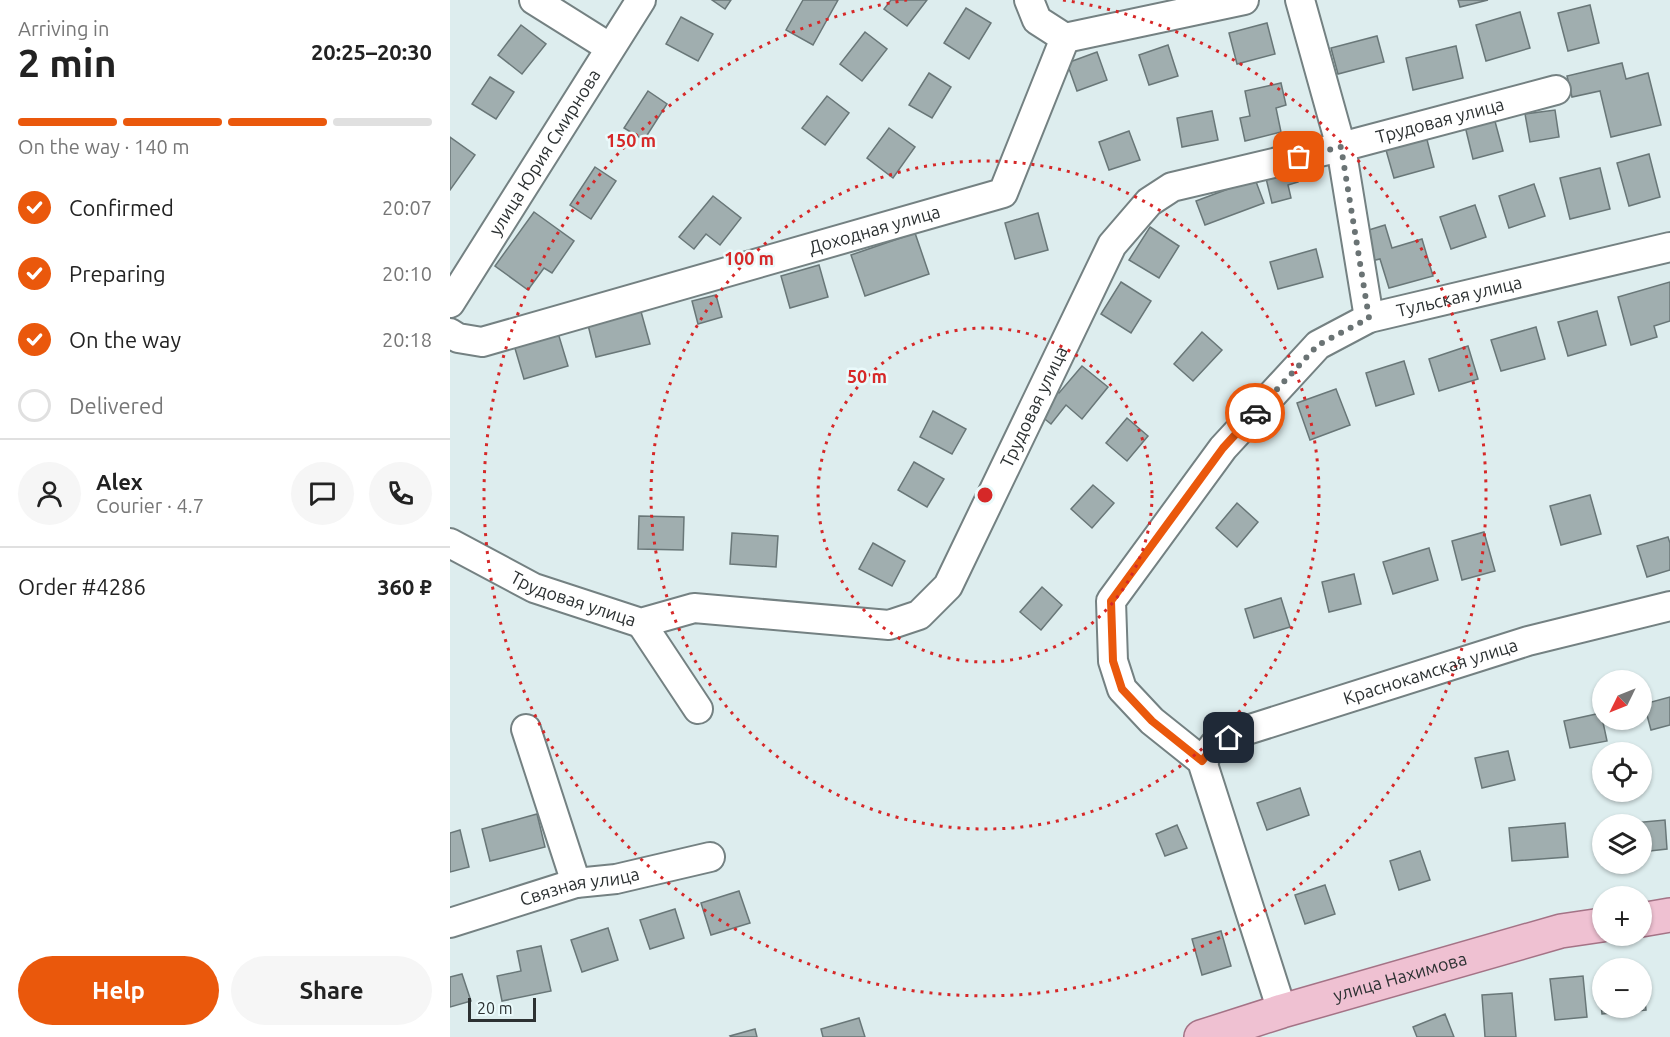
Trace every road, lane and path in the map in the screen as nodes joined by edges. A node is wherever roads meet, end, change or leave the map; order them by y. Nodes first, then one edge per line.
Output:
1 (534, 0) edge
2 (641, 0) edge
3 (1029, 0) edge
4 (1244, 0) edge
5 (1300, 0) edge
6 (1065, 38) junction
7 (609, 47) junction
8 (1556, 90) dead end
9 (1341, 147) junction
10 (1670, 247) edge
11 (450, 303) edge
12 (1369, 318) junction
13 (450, 333) edge
14 (450, 543) edge
15 (1670, 606) edge
16 (641, 623) junction
17 (698, 709) dead end
18 (526, 729) dead end
19 (1202, 761) junction
20 (710, 857) dead end
21 (576, 883) junction
22 (1670, 915) edge
23 (1652, 918) edge
24 (450, 923) edge
25 (1592, 926) edge
26 (1282, 1011) junction
27 (1201, 1037) edge

1 - 7 street
2 - 7 street, улица Юрия Смирнова
3 - 6 street
4 - 6 street
5 - 9 street
6 - 13 street, Доходная улица
7 - 11 street, улица Юрия Смирнова
8 - 9 street, Трудовая улица
9 - 12 street
9 - 16 street, Трудовая улица
10 - 12 street, Тульская улица
12 - 19 street, Тульская улица
14 - 16 street, Трудовая улица
15 - 19 street, Краснокамская улица
16 - 17 street
18 - 21 street
19 - 26 street
20 - 21 street, Связная улица
21 - 24 street, Связная улица
22 - 23 main road
25 - 26 main road, улица Нахимова
26 - 27 main road, улица Нахимова

